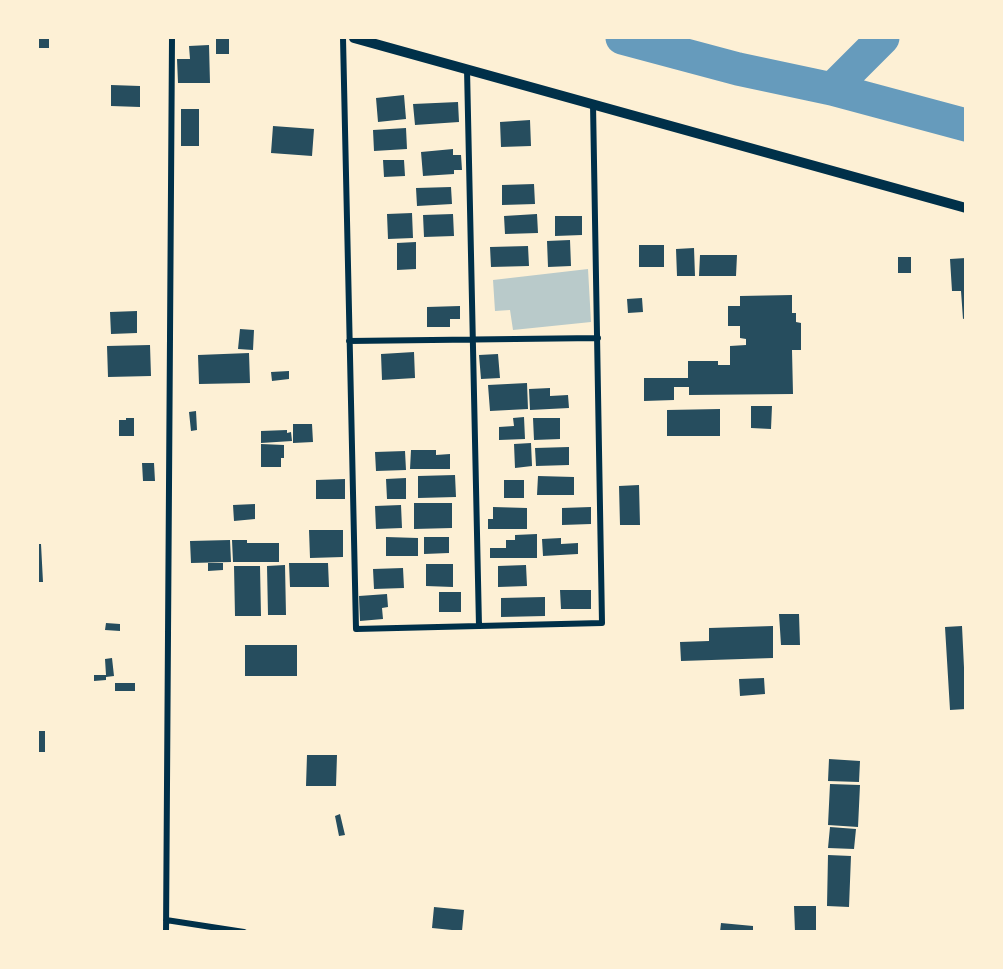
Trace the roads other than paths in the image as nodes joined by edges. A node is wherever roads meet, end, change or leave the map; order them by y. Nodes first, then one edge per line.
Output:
1 (172, 38) edge
2 (343, 38) edge
3 (354, 38) edge
4 (467, 69) junction
5 (593, 104) junction
6 (966, 208) edge
7 (598, 338) junction
8 (472, 340) junction
9 (349, 341) junction
10 (479, 626) junction
11 (166, 920) junction
12 (166, 932) edge
13 (244, 932) edge

1 - 11 street
2 - 9 street
3 - 4 street
4 - 5 street
4 - 8 street
5 - 6 street
5 - 7 street
7 - 8 street
7 - 10 street
8 - 9 street
8 - 10 street
9 - 10 street
11 - 12 street
11 - 13 street

